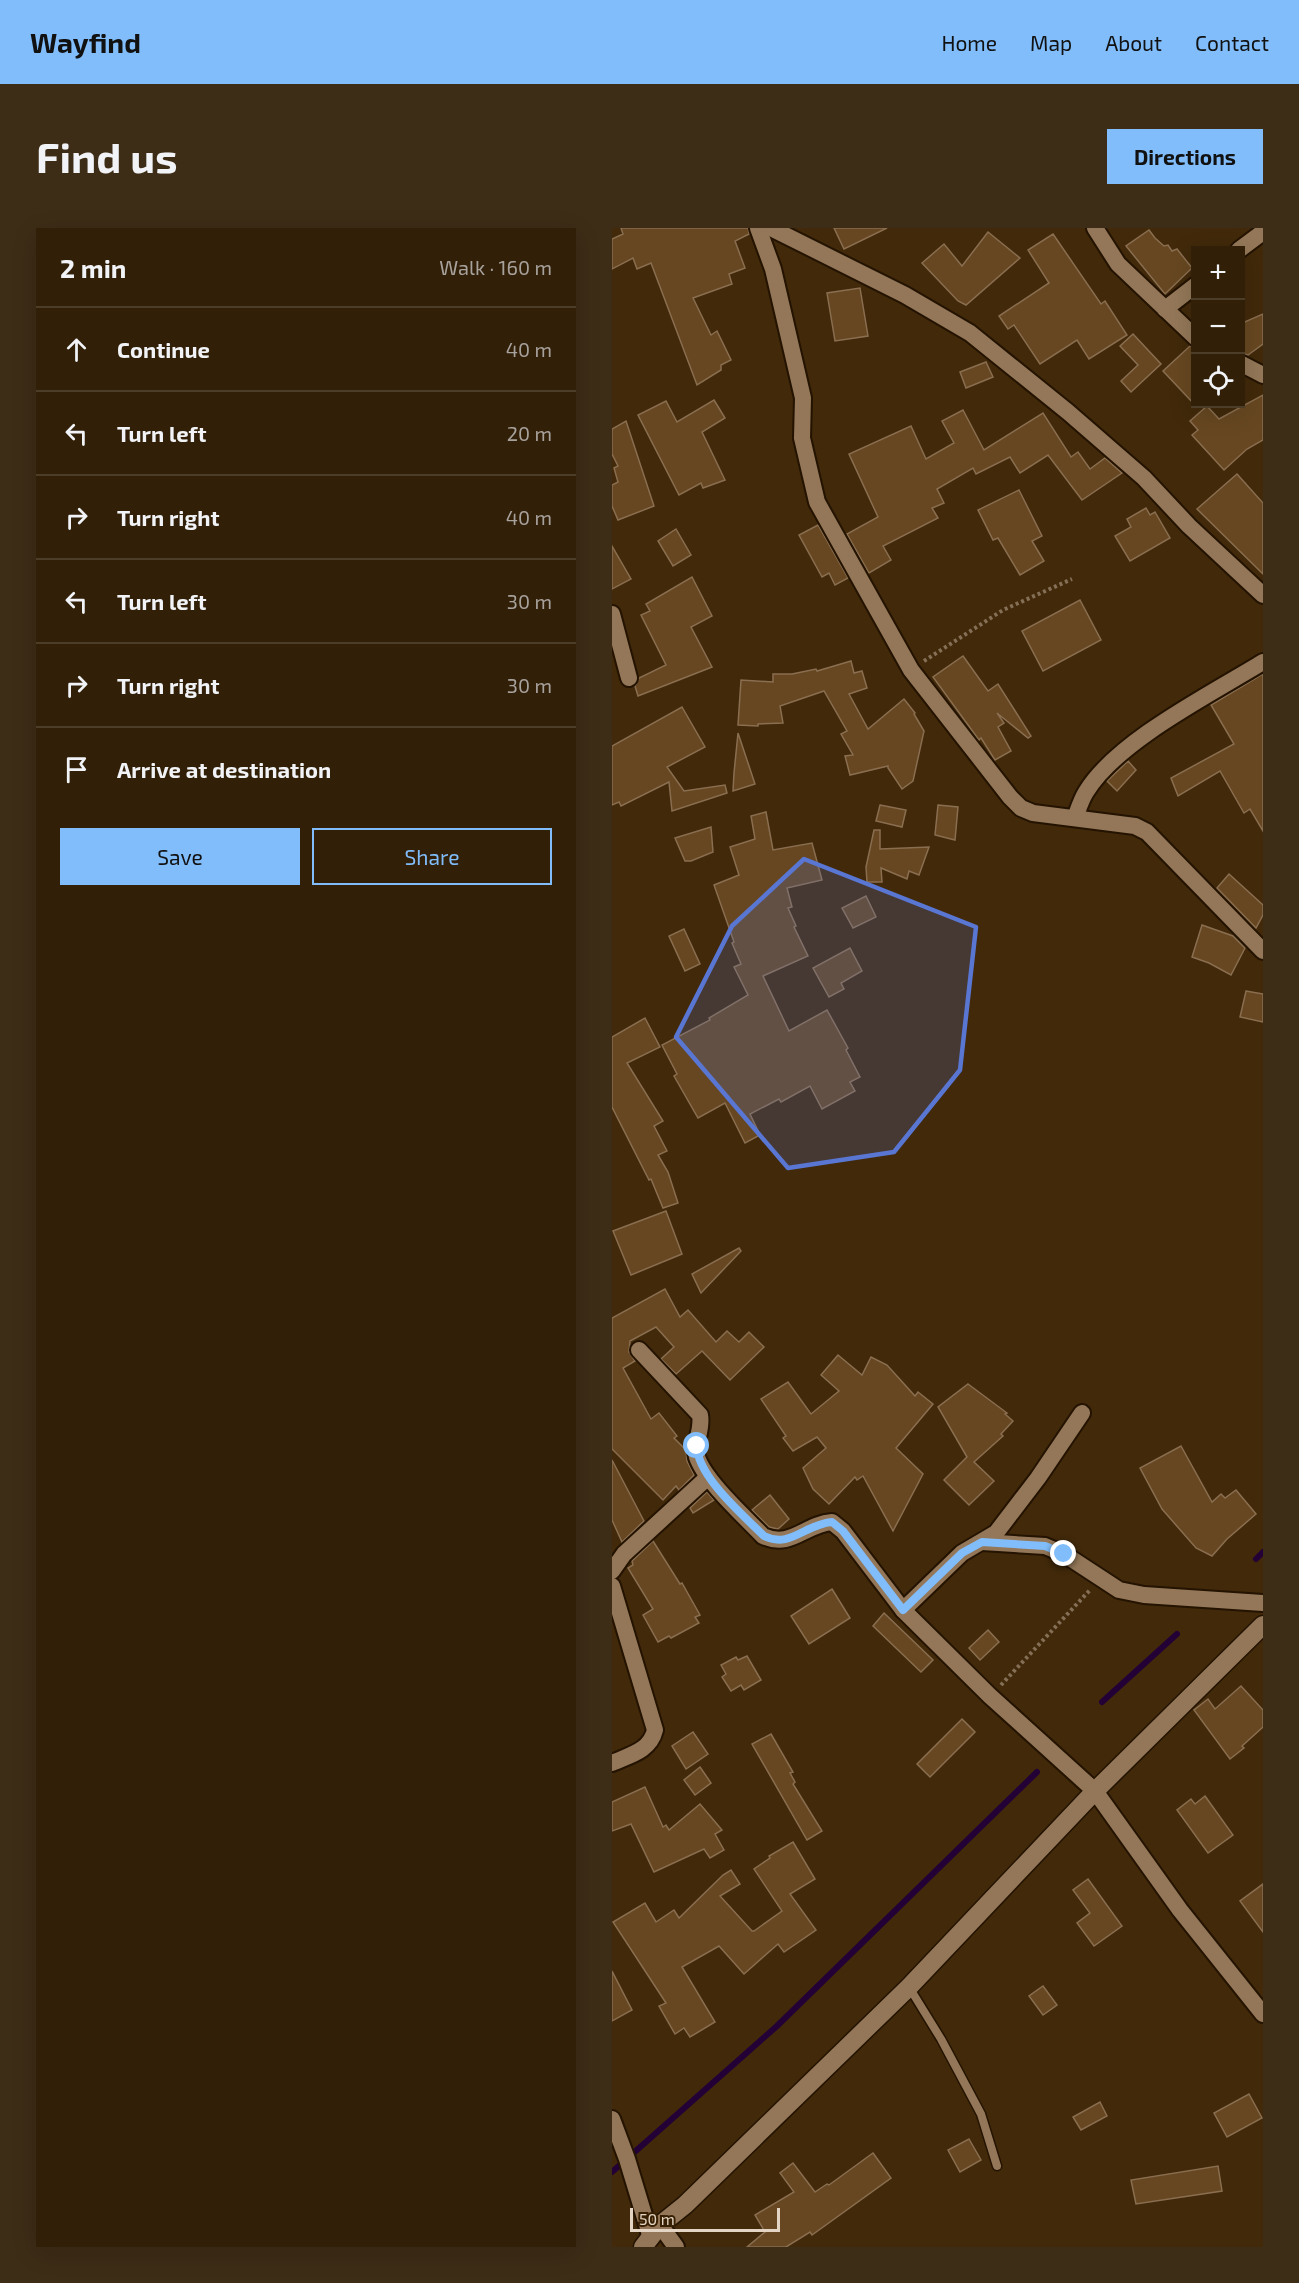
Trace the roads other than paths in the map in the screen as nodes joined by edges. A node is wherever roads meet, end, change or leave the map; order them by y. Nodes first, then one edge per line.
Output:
1 (758, 228) edge
2 (771, 228) edge
3 (1095, 228) edge
4 (1263, 232) edge
5 (1244, 246) edge
6 (1191, 289) edge
7 (1165, 309) junction
8 (1191, 333) edge
9 (1245, 366) edge
10 (1263, 375) edge
11 (1263, 595) edge
12 (612, 614) edge
13 (1263, 662) edge
14 (629, 678) dead end
15 (1075, 818) junction
16 (1263, 951) edge
17 (639, 1350) dead end
18 (1082, 1413) dead end
19 (708, 1477) junction
20 (982, 1542) junction
21 (612, 1571) edge
22 (612, 1586) edge
23 (1263, 1603) edge
24 (903, 1610) junction
25 (1263, 1625) edge
26 (612, 1763) edge
27 (1095, 1791) junction
28 (909, 1987) junction
29 (1263, 2014) edge
30 (612, 2119) edge
31 (997, 2166) dead end
32 (652, 2237) edge
33 (676, 2247) edge

1 - 15 street
2 - 11 street
3 - 7 street
4 - 5 street
6 - 7 street
7 - 8 street
9 - 10 street
12 - 14 street
13 - 15 street
15 - 16 street
17 - 19 street
18 - 20 street
19 - 21 street
19 - 24 street
20 - 23 street
20 - 24 street
22 - 26 street
24 - 27 street
25 - 27 street
27 - 28 street
27 - 29 street
28 - 31 lane
28 - 32 street
30 - 32 street
32 - 33 street

